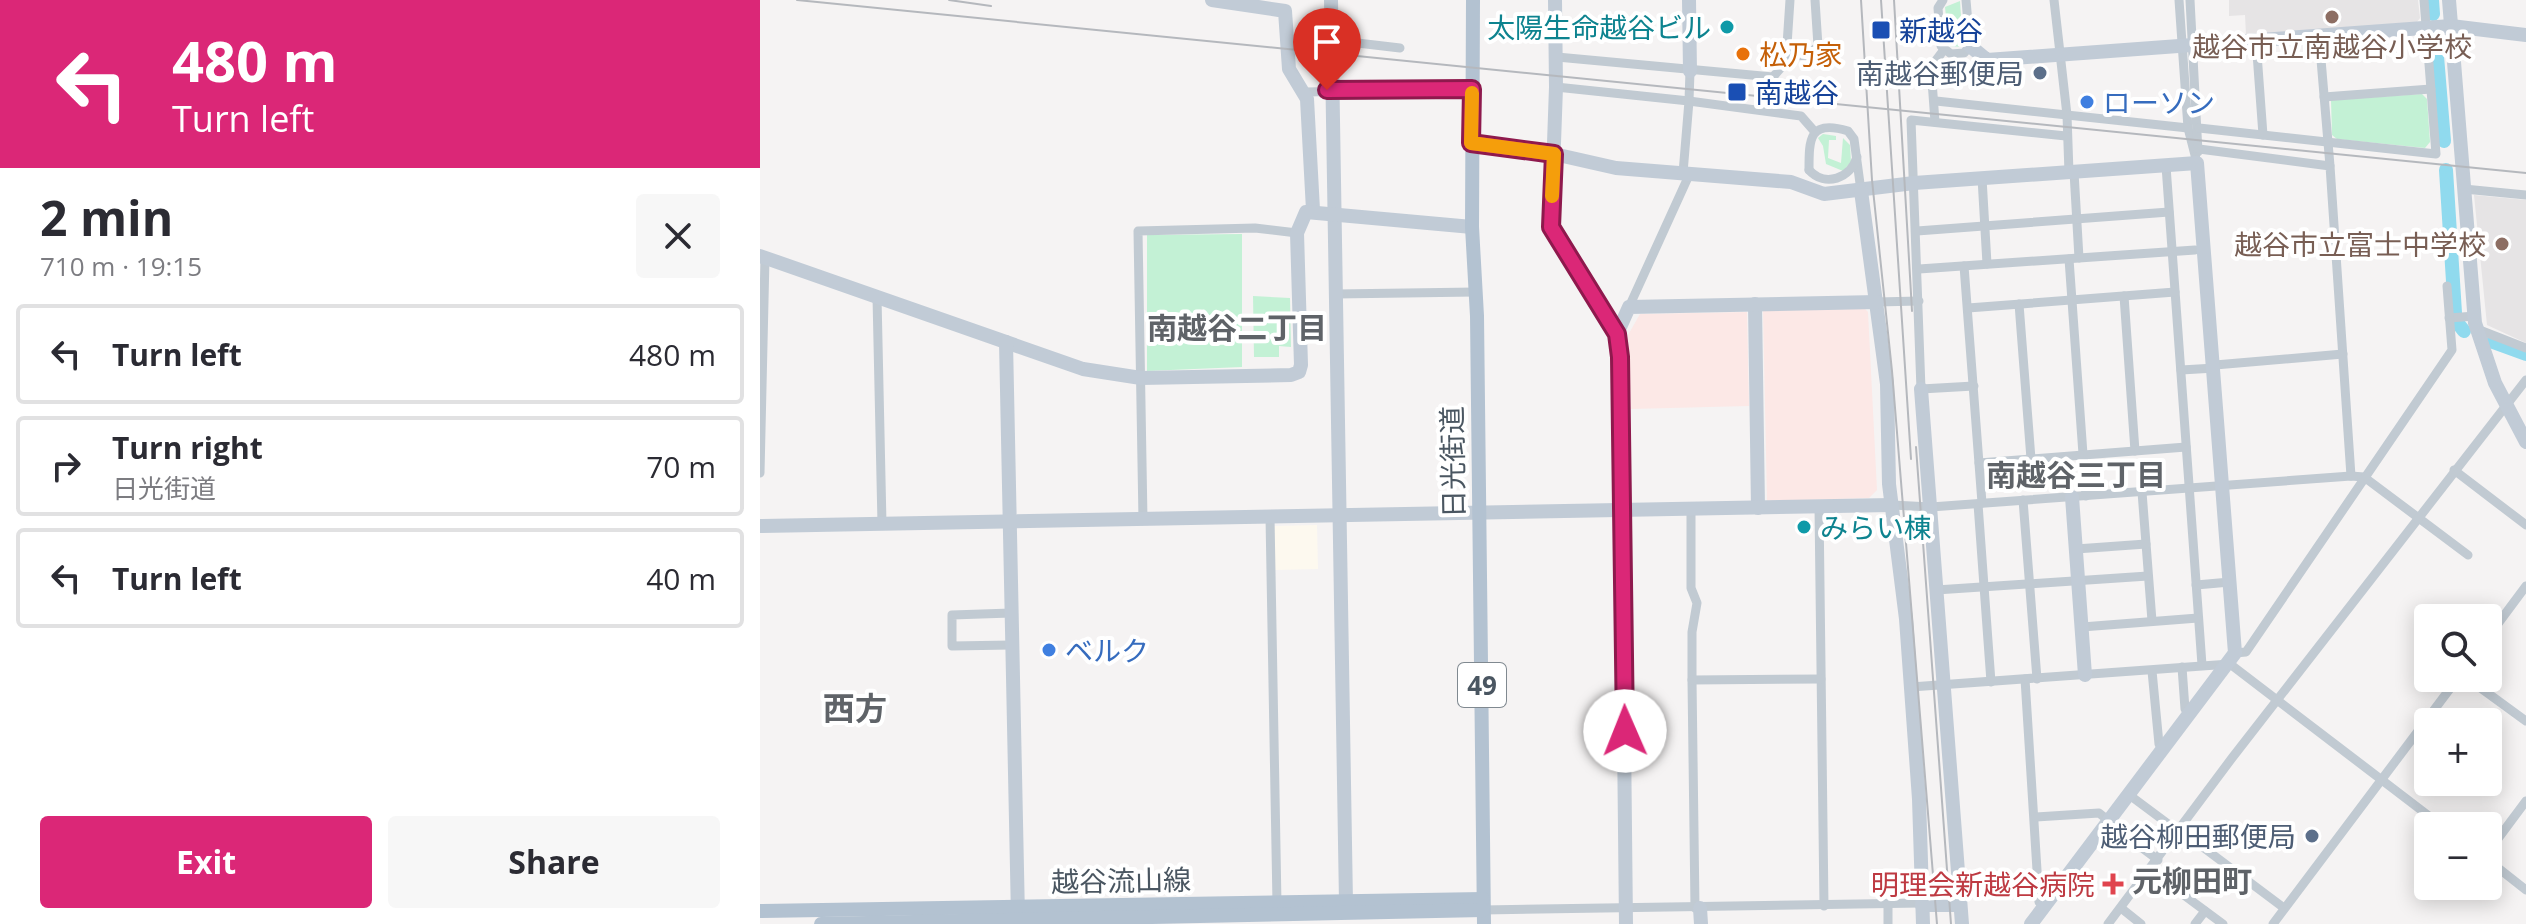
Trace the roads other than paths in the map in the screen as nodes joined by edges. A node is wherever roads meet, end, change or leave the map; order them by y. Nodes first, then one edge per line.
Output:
1 (1212, 0) edge
2 (1331, 0) edge
3 (1473, 0) edge
4 (1555, 0) edge
5 (1689, 0) edge
6 (1815, 0) edge
7 (1966, 0) edge
8 (2054, 0) edge
9 (2179, 0) edge
10 (2190, 0) edge
11 (2424, 0) edge
12 (2449, 0) edge
13 (1941, 1) edge
14 (1786, 3) edge
15 (2451, 26) junction
16 (2426, 28) junction
17 (2526, 35) edge
18 (2319, 36) junction
19 (1332, 40) junction
20 (2256, 40) junction
21 (2188, 45) junction
22 (1970, 46) junction
23 (1400, 48) dead end
24 (1943, 51) junction
25 (2057, 54) junction
26 (1792, 55) junction
27 (1557, 57) junction
28 (1690, 71) junction
29 (1556, 87) junction
30 (1472, 89) junction
31 (2431, 89) junction
32 (1334, 90) junction
33 (1305, 92) junction
34 (2324, 97) junction
35 (1689, 101) junction
36 (1936, 101) junction
37 (2067, 115) junction
38 (1935, 122) junction
39 (2188, 128) junction
40 (2199, 128) junction
41 (1815, 132) junction
42 (2263, 135) junction
43 (2066, 136) junction
44 (2327, 142) junction
45 (1471, 143) junction
46 (1554, 154) junction
47 (1857, 154) junction
48 (2198, 156) junction
49 (2166, 166) junction
50 (2330, 166) junction
51 (1809, 170) junction
52 (2071, 172) junction
53 (1687, 173) junction
54 (1844, 176) junction
55 (1982, 178) junction
56 (1791, 182) junction
57 (1914, 183) junction
58 (2464, 189) junction
59 (1861, 191) junction
60 (2526, 195) edge
61 (1313, 210) junction
62 (2169, 212) junction
63 (1335, 213) junction
64 (2077, 219) junction
65 (1985, 226) junction
66 (1472, 227) junction
67 (1917, 231) junction
68 (1297, 233) junction
69 (2195, 250) dead end
70 (2172, 252) junction
71 (762, 257) edge
72 (2074, 258) junction
73 (1987, 264) junction
74 (1964, 266) junction
75 (1919, 269) junction
76 (2447, 286) dead end
77 (1475, 292) junction
78 (2175, 292) junction
79 (1336, 294) junction
80 (2124, 296) junction
81 (877, 297) junction
82 (2071, 300) junction
83 (1919, 301) junction
84 (1877, 302) junction
85 (1755, 304) junction
86 (2019, 304) junction
87 (1629, 307) junction
88 (1968, 308) junction
89 (2449, 318) junction
90 (2474, 328) junction
91 (1617, 334) junction
92 (1006, 342) junction
93 (2526, 348) edge
94 (2343, 354) junction
95 (2215, 366) junction
96 (2181, 370) junction
97 (1141, 378) junction
98 (2526, 380) edge
99 (1974, 386) junction
100 (1921, 389) junction
101 (2505, 405) junction
102 (2526, 442) edge
103 (2186, 447) junction
104 (2135, 451) junction
105 (2083, 455) junction
106 (2031, 459) junction
107 (1979, 463) junction
108 (2454, 470) junction
109 (760, 473) edge
110 (2351, 476) junction
111 (2364, 477) junction
112 (2223, 486) junction
113 (2189, 489) junction
114 (2142, 492) junction
115 (2079, 496) junction
116 (2023, 500) junction
117 (1980, 504) junction
118 (1892, 505) junction
119 (1819, 507) junction
120 (1931, 507) junction
121 (1758, 508) junction
122 (1691, 509) junction
123 (1622, 511) junction
124 (1478, 515) junction
125 (1342, 516) junction
126 (2418, 516) junction
127 (1270, 517) junction
128 (1143, 520) junction
129 (1009, 521) junction
130 (882, 524) junction
131 (2526, 525) edge
132 (760, 526) edge
133 (2146, 544) junction
134 (2076, 549) junction
135 (2468, 555) dead end
136 (2148, 576) junction
137 (2079, 581) junction
138 (2230, 582) junction
139 (2030, 584) junction
140 (2196, 585) junction
141 (2526, 586) edge
142 (1984, 587) junction
143 (1936, 590) junction
144 (1011, 613) junction
145 (2198, 618) junction
146 (2502, 618) edge
147 (2152, 621) junction
148 (2082, 627) junction
149 (1011, 645) junction
150 (2232, 658) junction
151 (2202, 665) junction
152 (2182, 667) junction
153 (2152, 671) junction
154 (2085, 675) junction
155 (1821, 679) junction
156 (2025, 679) junction
157 (2037, 679) junction
158 (1692, 680) junction
159 (1991, 682) junction
160 (1944, 685) junction
161 (1911, 687) junction
162 (2447, 692) edge
163 (2486, 692) edge
164 (2278, 702) junction
165 (2189, 714) junction
166 (2526, 721) edge
167 (2163, 750) junction
168 (2381, 778) junction
169 (2128, 794) junction
170 (2526, 801) edge
171 (2424, 812) edge
172 (2036, 817) junction
173 (2108, 822) junction
174 (2180, 831) junction
175 (2502, 833) edge
176 (2158, 860) junction
177 (2150, 870) junction
178 (2502, 871) edge
179 (2526, 890) edge
180 (1922, 904) junction
181 (1888, 905) junction
182 (1960, 905) junction
183 (1824, 906) junction
184 (2045, 906) junction
185 (1626, 908) junction
186 (1698, 908) junction
187 (2121, 908) junction
188 (2284, 908) junction
189 (760, 911) edge
190 (1483, 911) edge
191 (2205, 911) junction
192 (1346, 913) edge
193 (1277, 914) edge
194 (1018, 917) edge
195 (1147, 921) edge
196 (947, 923) edge
197 (821, 924) edge
198 (1626, 924) edge
199 (1701, 924) edge
200 (1888, 924) edge
201 (1923, 924) edge
202 (1962, 924) edge
203 (2031, 924) edge
204 (2108, 924) edge
205 (2141, 924) edge
206 (2195, 924) edge
207 (2223, 924) edge
208 (2273, 924) edge

1 - 33 street
2 - 19 street
3 - 30 main road, 日光街道 / 49
4 - 27 street
5 - 28 street
6 - 26 street
7 - 22 street
8 - 25 street
9 - 21 street
10 - 21 street
11 - 16 street
12 - 15 street
13 - 24 street
14 - 26 street
15 - 16 street
15 - 17 street
15 - 58 street
16 - 18 street
16 - 31 street
18 - 20 street
18 - 34 street
19 - 23 street
19 - 32 street
20 - 21 street
20 - 42 street
21 - 25 street
21 - 39 street
21 - 40 street
22 - 24 street
22 - 25 street
24 - 36 street
25 - 37 street
26 - 28 street
27 - 28 street
27 - 29 street
28 - 35 street
29 - 35 street
29 - 46 street
30 - 32 street
30 - 45 main road, 日光街道 / 49
31 - 34 street
31 - 44 street
32 - 33 street
32 - 63 street
33 - 61 street
34 - 44 street
35 - 41 street
35 - 53 street
36 - 37 street
36 - 38 street
37 - 39 street
37 - 43 street
38 - 43 street
38 - 57 street
39 - 48 street
40 - 42 street
40 - 48 street
41 - 47 street
41 - 51 street
42 - 44 street
43 - 52 street
44 - 50 street
45 - 46 street
45 - 66 main road, 日光街道 / 49
46 - 53 street
46 - 91 street
47 - 54 street
47 - 59 street
48 - 49 street
48 - 50 street
48 - 95 street
49 - 52 street
49 - 62 street
50 - 94 street
51 - 54 street
51 - 56 street
52 - 55 street
52 - 64 street
53 - 56 street
53 - 87 street
54 - 59 street
55 - 57 street
55 - 65 street
56 - 59 street
57 - 59 street
57 - 67 street
58 - 60 street
58 - 90 street
59 - 84 street
61 - 63 street
61 - 68 street
62 - 64 street
62 - 70 street
63 - 66 street
63 - 79 street
64 - 65 street
64 - 72 street
65 - 67 street
65 - 73 street
66 - 77 main road, 日光街道 / 49
67 - 75 street
68 - 97 street
68 - 97 street
69 - 70 street
70 - 72 street
70 - 78 street
71 - 81 street
71 - 109 street
72 - 73 street
72 - 82 street
73 - 74 street
74 - 75 street
74 - 88 street
75 - 83 street
76 - 89 street
77 - 79 street
77 - 124 main road, 日光街道 / 49
78 - 80 street
78 - 96 street
79 - 125 street
80 - 82 street
80 - 104 street
81 - 92 street
81 - 130 street
82 - 86 street
82 - 105 street
83 - 84 street
83 - 100 street
84 - 85 street
84 - 118 street
85 - 87 street
85 - 121 street
86 - 88 street
86 - 106 street
87 - 91 street
88 - 99 street
89 - 90 street
89 - 111 street
90 - 93 street
90 - 101 street
91 - 123 street
92 - 97 street
92 - 129 street
94 - 95 street
94 - 110 street
95 - 96 street
95 - 112 street
96 - 103 street
97 - 128 street
98 - 101 street
99 - 100 street
99 - 107 street
100 - 120 street
101 - 102 street
101 - 108 street
103 - 104 street
103 - 113 street
104 - 105 street
105 - 106 street
105 - 115 street
106 - 107 street
107 - 117 street
108 - 126 street
108 - 131 street
110 - 111 street
110 - 112 street
111 - 126 street
111 - 150 street
112 - 113 street
112 - 138 street
113 - 114 street
113 - 140 street
114 - 115 street
114 - 133 street
115 - 116 street
115 - 134 street
116 - 117 street
116 - 139 street
117 - 120 street
117 - 142 street
118 - 119 street
118 - 120 street
118 - 161 street
119 - 121 street
119 - 155 street
120 - 143 street
121 - 122 street
122 - 123 street
122 - 158 street
123 - 124 street
123 - 185 street
124 - 125 street
124 - 190 main road, 日光街道 / 49
125 - 127 street
125 - 192 street
126 - 135 street
126 - 164 street
127 - 128 street
127 - 193 street
128 - 129 street
129 - 130 street
129 - 144 street
130 - 132 street
133 - 134 street
133 - 136 street
134 - 137 street
136 - 137 street
136 - 147 street
137 - 139 street
137 - 148 street
138 - 140 street
138 - 150 street
139 - 142 street
139 - 157 street
140 - 145 street
141 - 146 street
142 - 143 street
142 - 159 street
143 - 160 street
144 - 149 street
144 - 149 street
145 - 147 street
145 - 151 street
147 - 148 street
148 - 154 street
149 - 194 street
150 - 151 street
150 - 164 street
150 - 165 street
151 - 152 street
152 - 153 street
152 - 165 street
153 - 154 street
153 - 167 street
154 - 157 street
155 - 158 street
155 - 183 street
156 - 157 street
156 - 159 street
156 - 172 street
158 - 186 street
159 - 160 street
160 - 161 street
160 - 182 street
161 - 180 street
162 - 168 street
163 - 166 street
164 - 168 street
164 - 174 street
165 - 167 street
167 - 169 street
168 - 171 street
168 - 188 street
169 - 173 street
169 - 174 street
170 - 175 street
172 - 173 street
172 - 184 street
173 - 176 street
173 - 184 street
174 - 176 street
174 - 188 street
176 - 177 street
177 - 187 street
177 - 191 street
178 - 179 street
180 - 181 street
180 - 182 street
180 - 201 street
181 - 183 street
181 - 200 street
182 - 202 street
183 - 186 street
184 - 203 street
185 - 186 street
185 - 190 street
185 - 198 street
186 - 199 street
187 - 204 street
187 - 205 street
188 - 208 street
189 - 194 main road, 越谷流山線
190 - 192 main road, 越谷流山線
191 - 206 street
191 - 207 street
192 - 193 main road, 越谷流山線
193 - 194 main road, 越谷流山線
193 - 195 main road, 越谷流山線
194 - 195 main road, 越谷流山線
194 - 196 main road, 越谷流山線
196 - 197 main road, 越谷流山線

